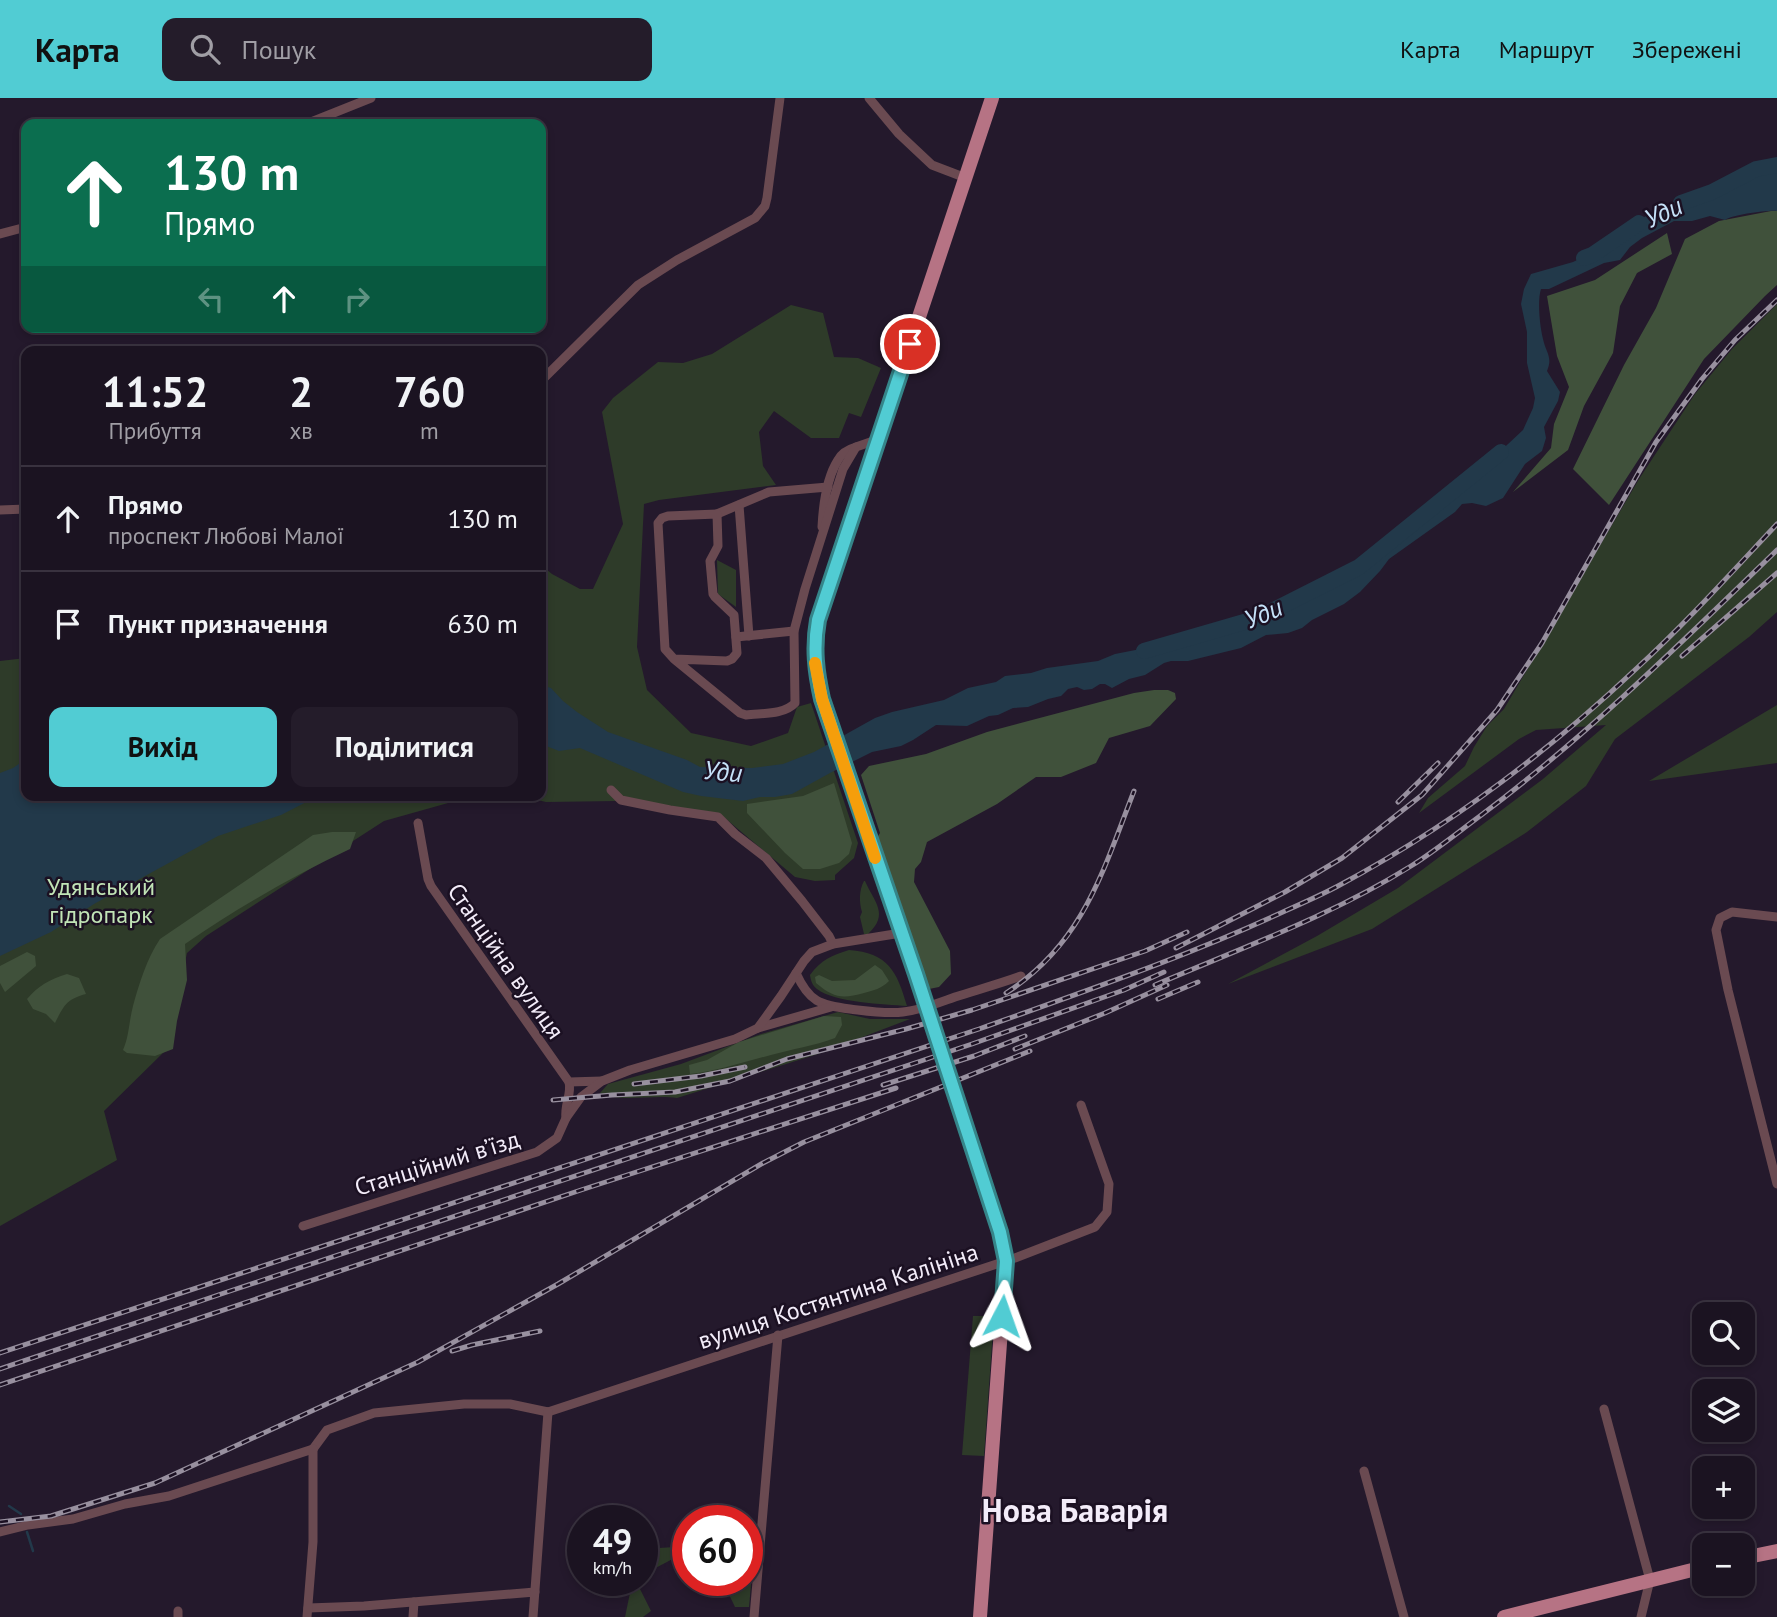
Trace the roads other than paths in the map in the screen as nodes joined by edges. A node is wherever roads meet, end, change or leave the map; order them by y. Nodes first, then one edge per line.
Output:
1 (371, 98) edge
2 (780, 98) edge
3 (869, 98) edge
4 (992, 98) edge
5 (318, 119) edge
6 (966, 178) junction
7 (21, 228) edge
8 (0, 234) edge
9 (546, 376) edge
10 (879, 439) junction
11 (856, 447) junction
12 (828, 487) junction
13 (739, 505) junction
14 (21, 509) edge
15 (0, 510) edge
16 (717, 514) junction
17 (821, 540) junction
18 (794, 631) junction
19 (749, 636) junction
20 (736, 637) junction
21 (674, 660) junction
22 (611, 790) dead end
23 (418, 823) dead end
24 (1777, 917) edge
25 (901, 933) junction
26 (833, 944) junction
27 (796, 973) junction
28 (1021, 976) dead end
29 (831, 1007) junction
30 (758, 1028) junction
31 (602, 1081) junction
32 (569, 1082) junction
33 (1081, 1105) dead end
34 (566, 1118) junction
35 (1777, 1184) edge
36 (303, 1226) dead end
37 (1006, 1261) junction
38 (778, 1335) junction
39 (1604, 1409) dead end
40 (548, 1412) junction
41 (313, 1449) junction
42 (1364, 1471) dead end
43 (0, 1532) edge
44 (1777, 1551) edge
45 (1755, 1556) edge
46 (1692, 1570) edge
47 (1650, 1580) junction
48 (535, 1592) junction
49 (414, 1602) junction
50 (307, 1613) edge
51 (413, 1617) edge
52 (533, 1617) edge
53 (754, 1617) edge
54 (979, 1617) edge
55 (1404, 1617) edge
56 (1504, 1617) edge
57 (1641, 1617) edge

1 - 5 street
2 - 9 street
3 - 6 street
4 - 6 main road
6 - 10 main road
7 - 8 street
10 - 11 street
10 - 25 main road
11 - 12 street
11 - 17 street
12 - 13 street
12 - 17 street
13 - 16 street
13 - 19 street
14 - 15 street
16 - 20 street
16 - 21 street
17 - 18 street
18 - 19 street
18 - 21 street
19 - 20 street
20 - 21 street
22 - 26 street
23 - 32 street, Станційна вулиця
24 - 35 street
25 - 26 street
25 - 37 main road
26 - 27 street
27 - 29 street
27 - 30 street
28 - 29 street
29 - 30 street
30 - 31 street
31 - 32 street
31 - 34 street, Станційний в’їзд
32 - 34 street
33 - 37 street, вулиця Костянтина Калініна
34 - 36 street, Станційний в’їзд
37 - 38 street, вулиця Костянтина Калініна
37 - 54 main road
38 - 40 street, вулиця Костянтина Калініна
38 - 53 street
39 - 47 street
40 - 41 street
40 - 48 street
41 - 43 street
41 - 50 street
42 - 55 street
44 - 45 main road
46 - 47 main road
47 - 56 main road
47 - 57 street
48 - 49 street
48 - 52 street
49 - 50 street
49 - 51 street

